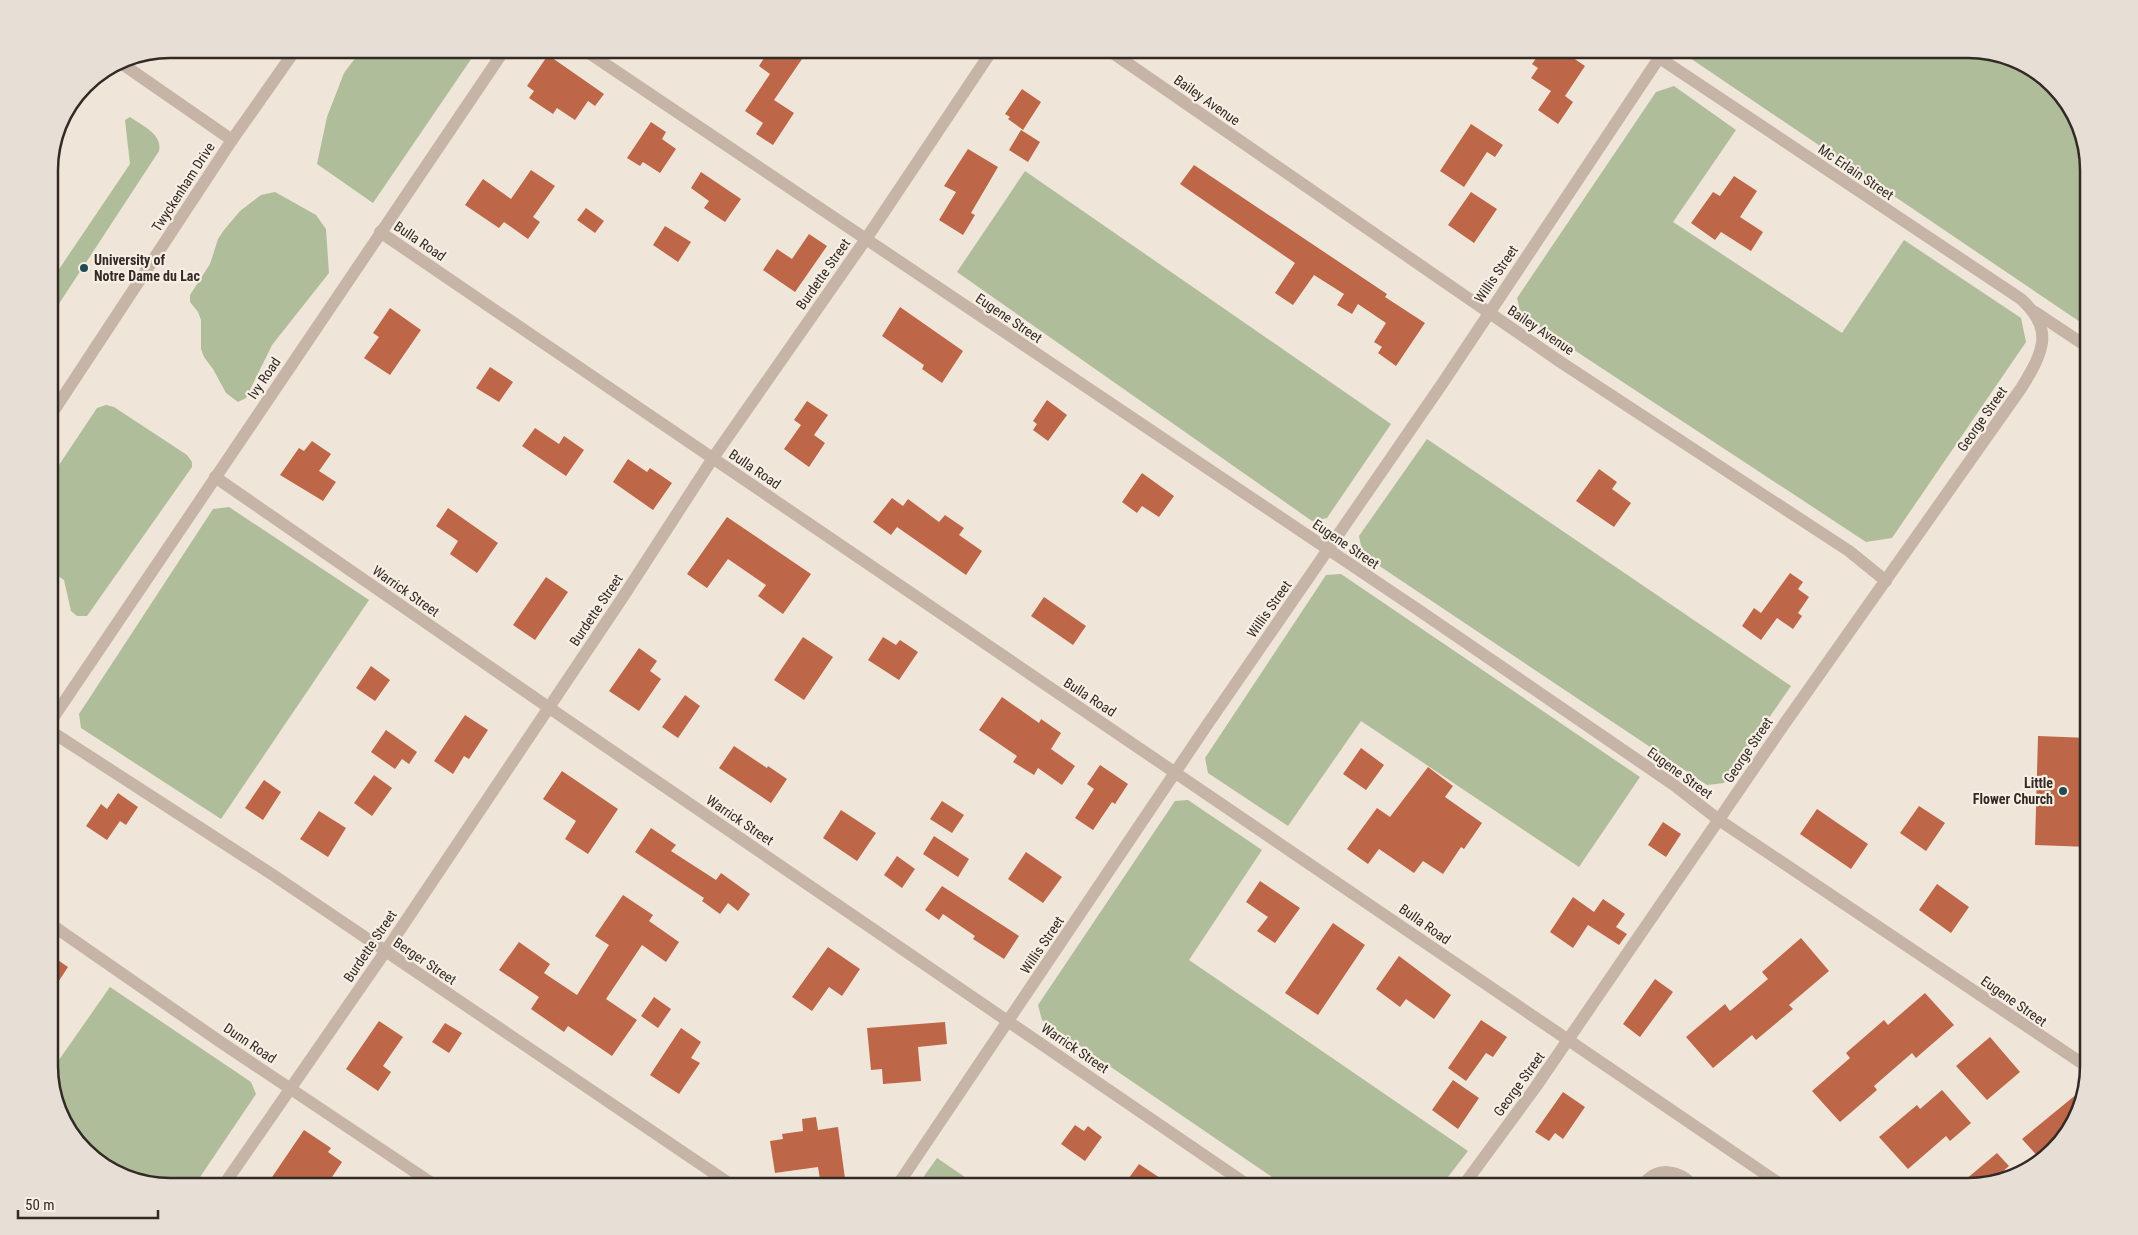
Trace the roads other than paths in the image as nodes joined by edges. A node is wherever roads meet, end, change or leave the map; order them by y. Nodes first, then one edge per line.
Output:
1 (290, 58) edge
2 (499, 58) edge
3 (596, 58) edge
4 (986, 58) edge
5 (1120, 58) edge
6 (1659, 58) edge
7 (1669, 58) edge
8 (126, 67) edge
9 (232, 140) junction
10 (380, 232) junction
11 (866, 239) junction
12 (2032, 310) junction
13 (1489, 312) junction
14 (2041, 326) joint
15 (2080, 342) edge
16 (58, 404) edge
17 (713, 458) junction
18 (216, 477) junction
19 (1328, 550) junction
20 (1886, 581) junction
21 (548, 707) junction
22 (58, 711) edge
23 (58, 736) edge
24 (1176, 773) junction
25 (1719, 820) junction
26 (58, 929) edge
27 (385, 952) junction
28 (1009, 1021) junction
29 (1568, 1040) junction
30 (2080, 1062) edge
31 (290, 1088) junction
32 (228, 1178) edge
33 (424, 1178) edge
34 (721, 1178) edge
35 (902, 1178) edge
36 (1237, 1178) edge
37 (1469, 1178) edge
38 (1652, 1178) edge
39 (1686, 1178) edge
40 (1762, 1178) edge

1 - 9 street, Twyckenham Drive
2 - 10 street, Ivy Road
3 - 11 street, Eugene Street
4 - 11 street, Burdette Street
5 - 13 street, Bailey Avenue
6 - 13 street, Willis Street
7 - 12 street, Mc Erlain Street
8 - 9 street
9 - 16 street, Twyckenham Drive
10 - 17 street, Bulla Road
10 - 18 street, Ivy Road
11 - 17 street, Burdette Street
11 - 19 street, Eugene Street
12 - 14 street, Mc Erlain Street
12 - 15 street
13 - 19 street, Willis Street
13 - 20 street, Bailey Avenue
14 - 20 street, George Street
17 - 21 street, Burdette Street
17 - 24 street, Bulla Road
18 - 21 street, Warrick Street
18 - 22 street, Ivy Road
19 - 24 street, Willis Street
19 - 25 street, Eugene Street
20 - 25 street, George Street
21 - 27 street, Burdette Street
21 - 28 street, Warrick Street
23 - 27 street, Berger Street
24 - 28 street, Willis Street
24 - 29 street, Bulla Road
25 - 29 street, George Street
25 - 30 street, Eugene Street
26 - 31 street, Dunn Road
27 - 31 street, Burdette Street
27 - 34 street, Berger Street
28 - 35 street, Willis Street
28 - 36 street, Warrick Street
29 - 37 street, George Street
29 - 40 street, Bulla Road
31 - 32 street, Burdette Street
31 - 33 street, Dunn Road
38 - 39 street

